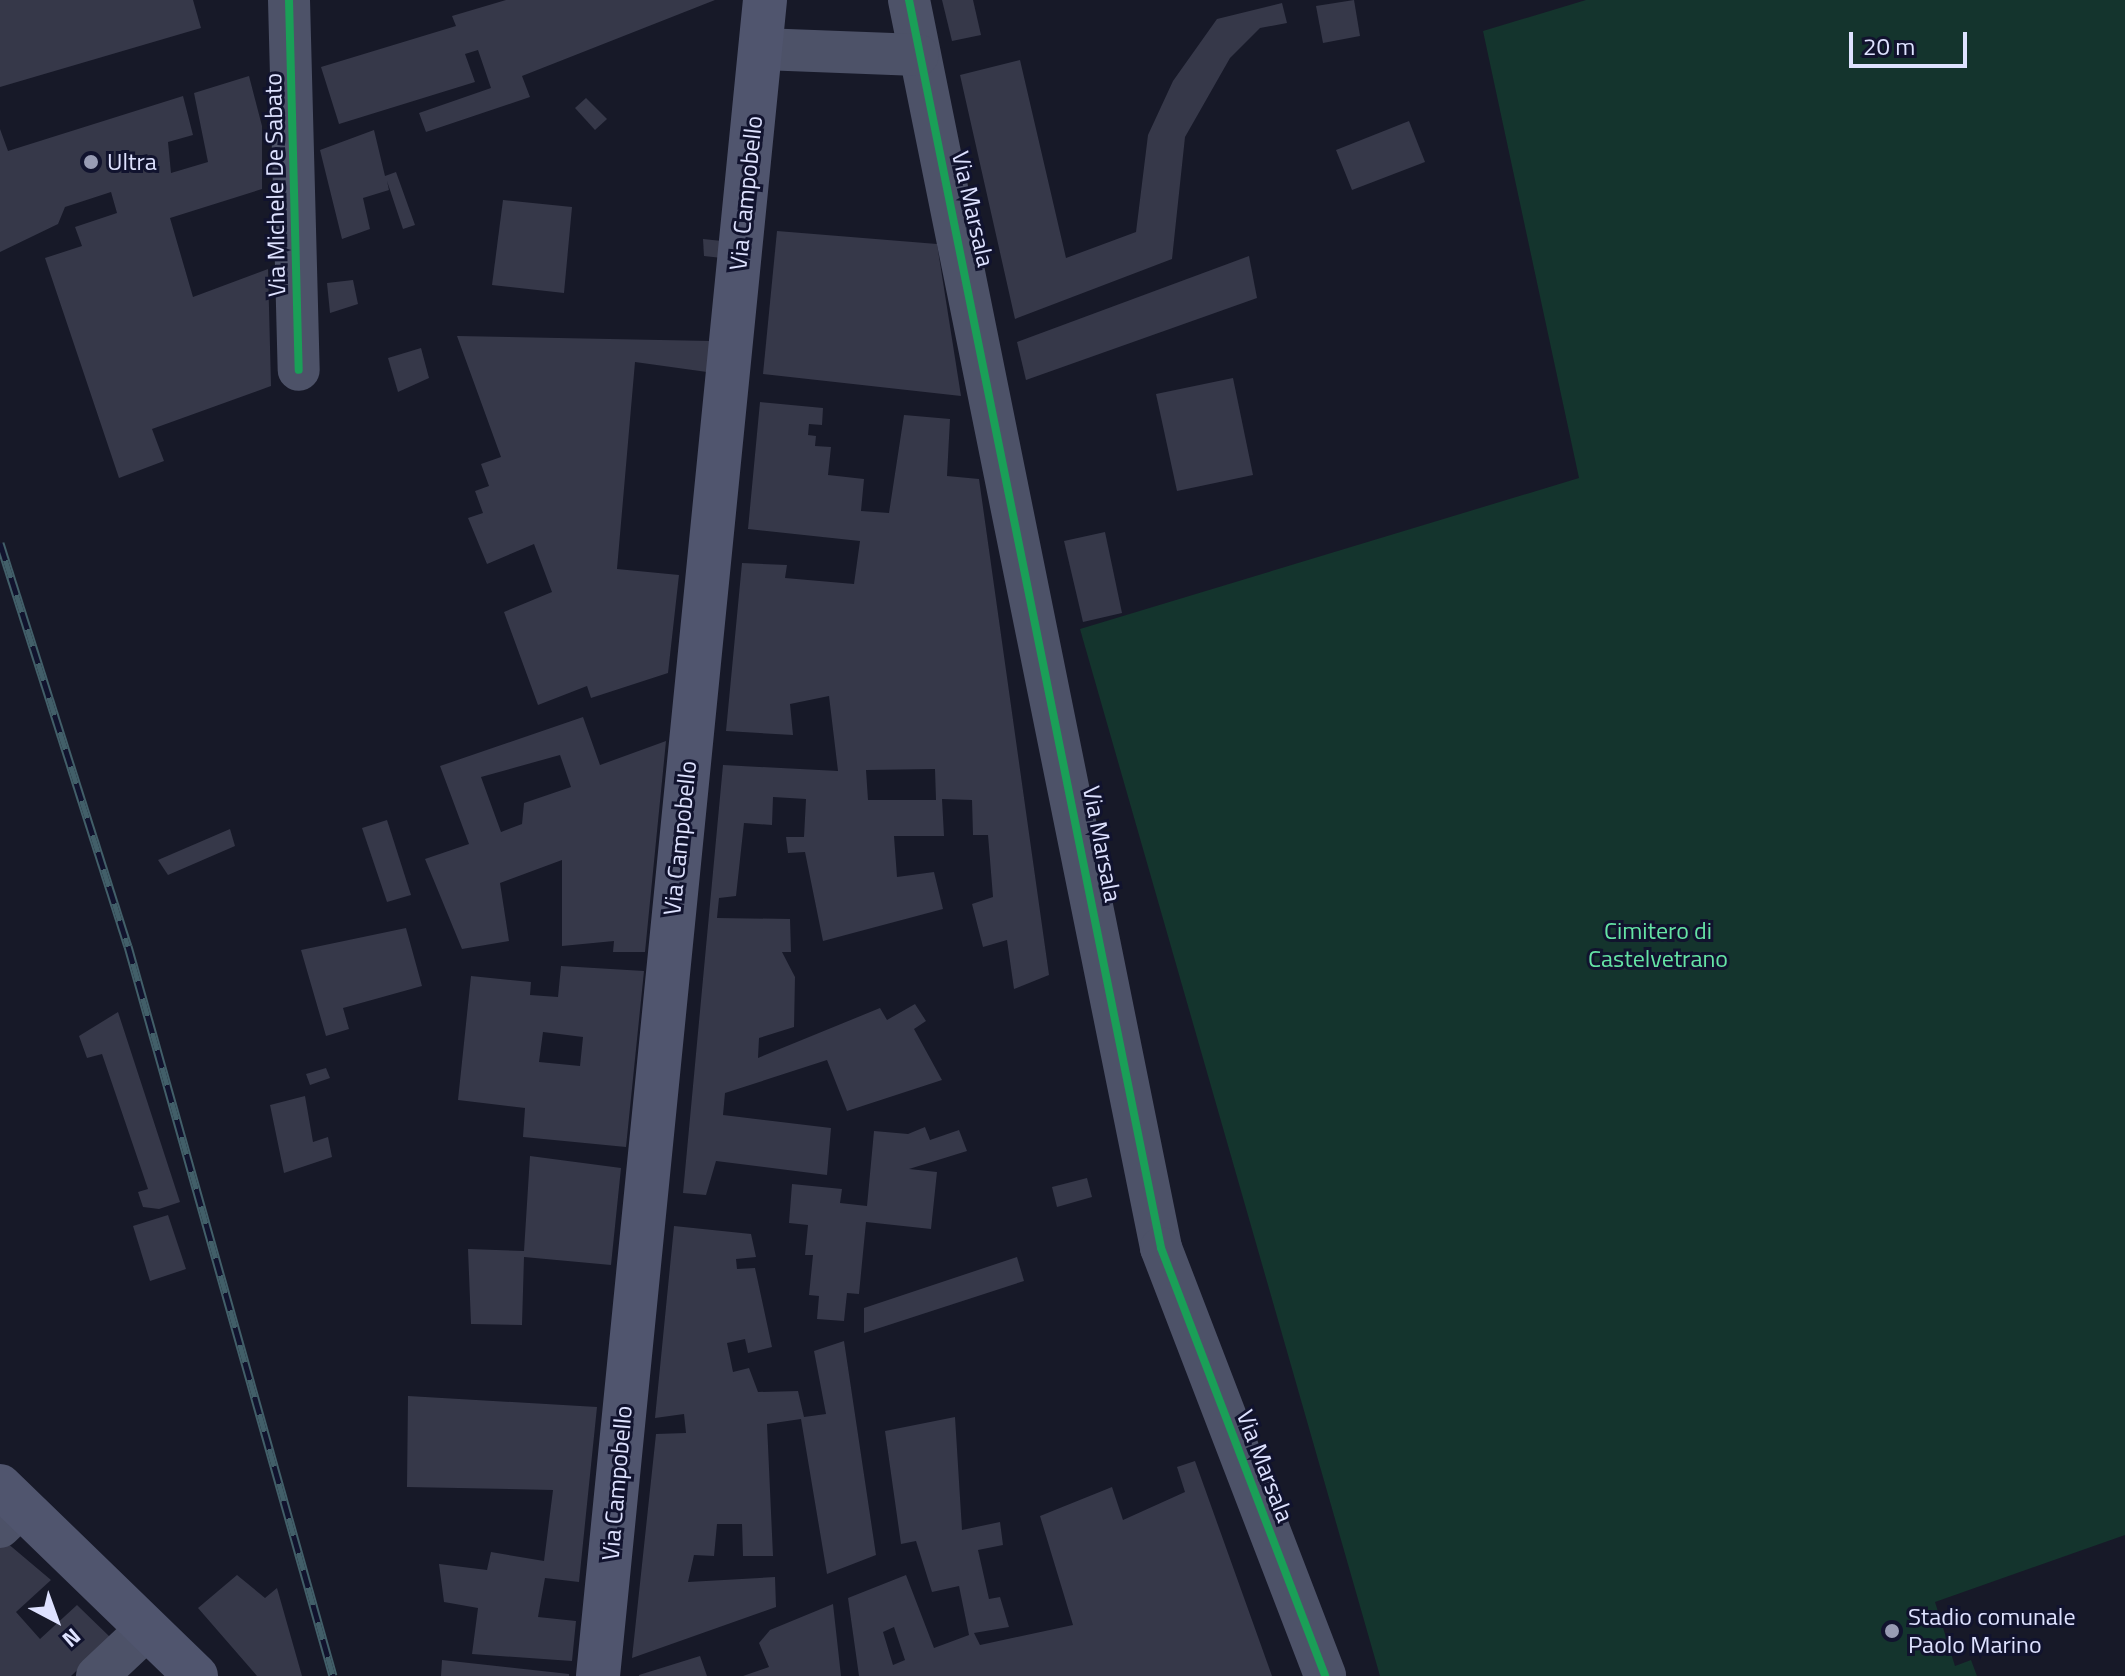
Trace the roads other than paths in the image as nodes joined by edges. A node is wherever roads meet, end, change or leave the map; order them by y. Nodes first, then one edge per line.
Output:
1 (289, 0) edge
2 (765, 0) edge
3 (909, 0) edge
4 (761, 49) junction
5 (918, 55) junction
6 (299, 370) dead end
7 (7, 1507) edge
8 (147, 1629) junction
9 (97, 1676) edge
10 (196, 1676) edge
11 (598, 1676) edge
12 (1325, 1676) edge

1 - 6 street, Via Michele De Sabato
2 - 4 main road, Via Campobello
3 - 5 street, Via Marsala
4 - 5 street
4 - 11 main road, Via Campobello
5 - 12 street, Via Marsala
7 - 8 main road
8 - 9 street
8 - 10 main road

